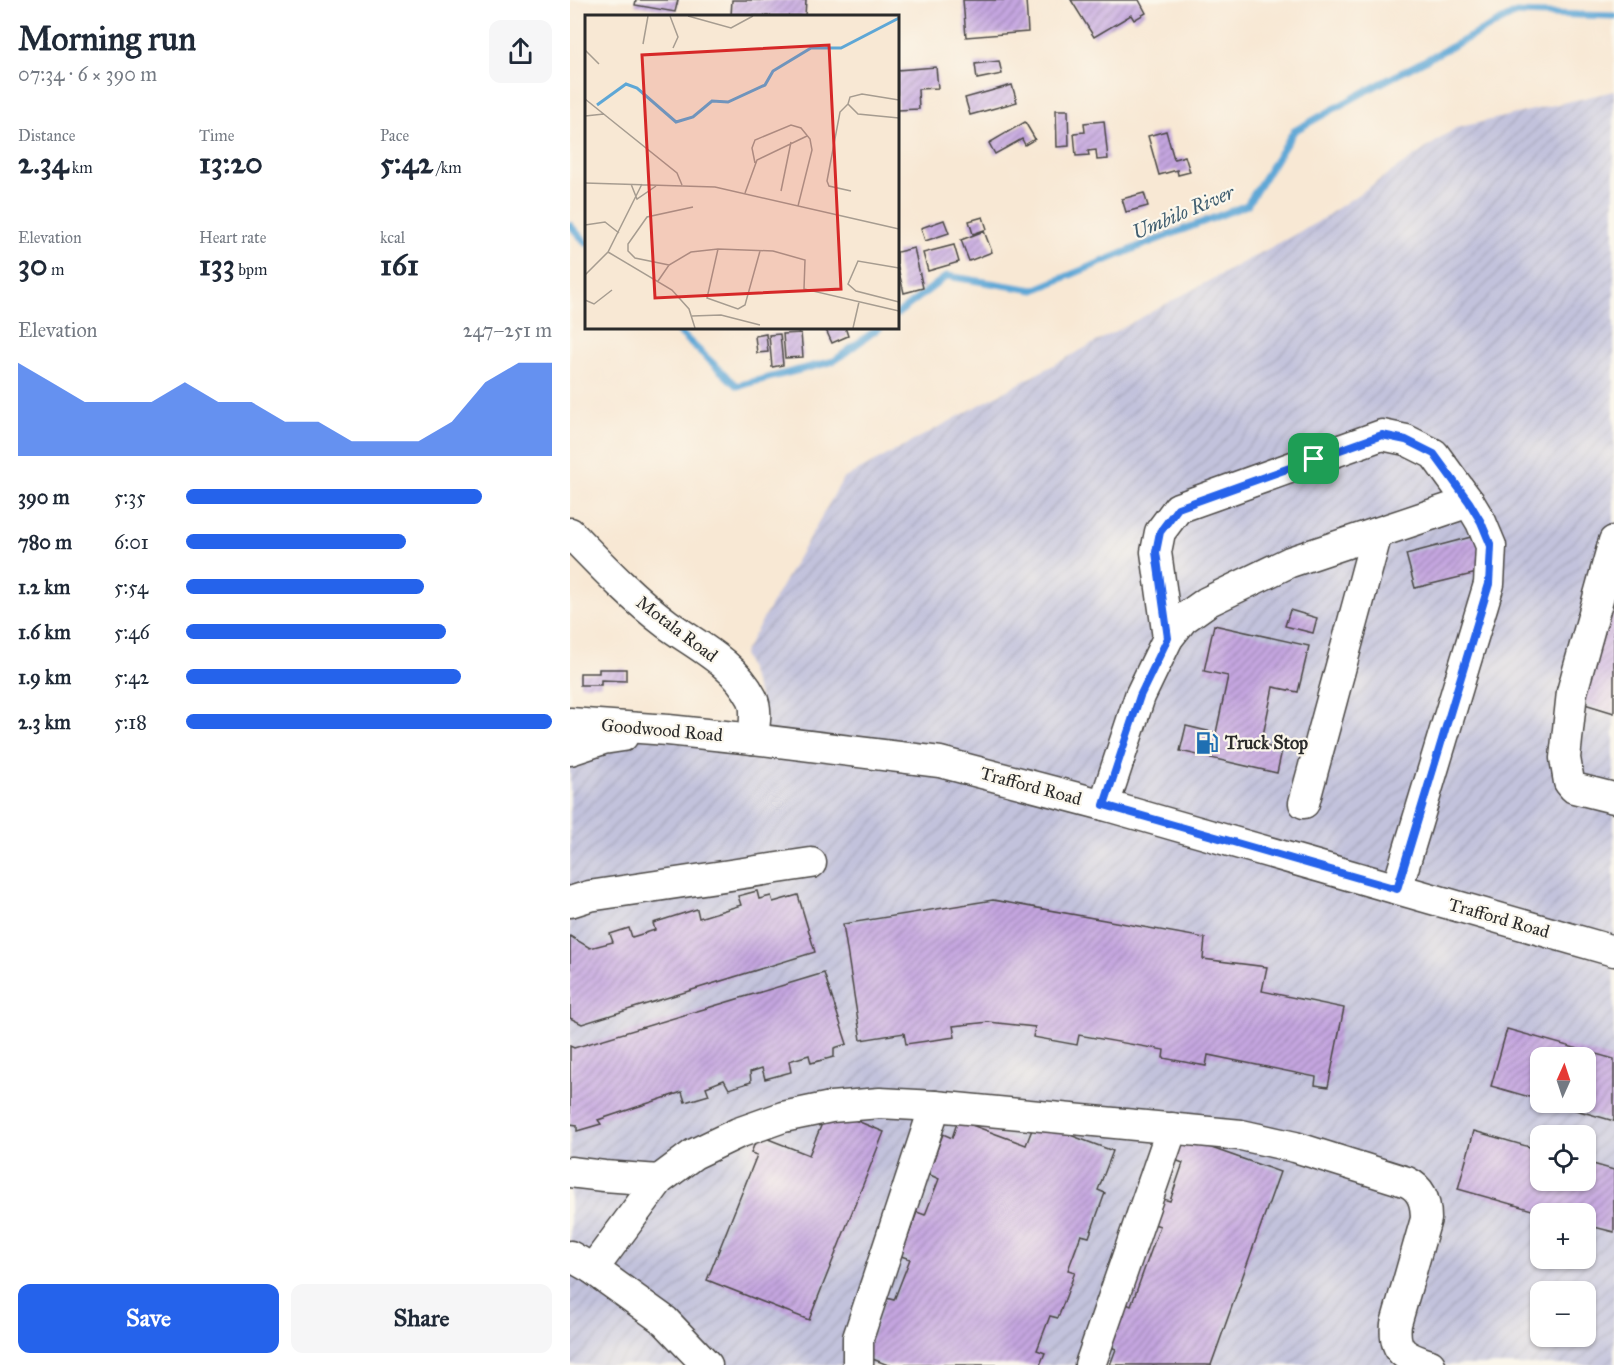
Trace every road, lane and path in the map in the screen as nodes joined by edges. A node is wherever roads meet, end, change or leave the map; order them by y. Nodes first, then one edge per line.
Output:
1 (1469, 502) junction
2 (570, 533) edge
3 (1377, 533) junction
4 (1614, 541) edge
5 (1168, 638) junction
6 (570, 723) edge
7 (668, 729) junction
8 (753, 739) junction
9 (570, 750) edge
10 (1614, 798) edge
11 (1304, 802) dead end
12 (1104, 805) junction
13 (811, 863) dead end
14 (1397, 889) junction
15 (570, 902) edge
16 (1614, 951) edge
17 (935, 1106) junction
18 (1172, 1128) junction
19 (570, 1172) edge
20 (659, 1180) junction
21 (582, 1262) edge
22 (707, 1365) edge
23 (858, 1365) edge
24 (1090, 1365) edge
25 (1430, 1365) edge

1 - 3 street
1 - 5 street
1 - 14 street
2 - 8 street, Motala Road
3 - 5 street
3 - 11 street
4 - 10 street
5 - 12 street
6 - 7 street, Goodwood Road
7 - 8 street, Goodwood Road
7 - 9 street
8 - 12 street, Trafford Road
12 - 14 street, Trafford Road
13 - 15 street
14 - 16 street, Trafford Road
17 - 18 street
17 - 20 street
17 - 23 street
18 - 24 street
18 - 25 street
19 - 20 street
20 - 21 street
21 - 22 street

